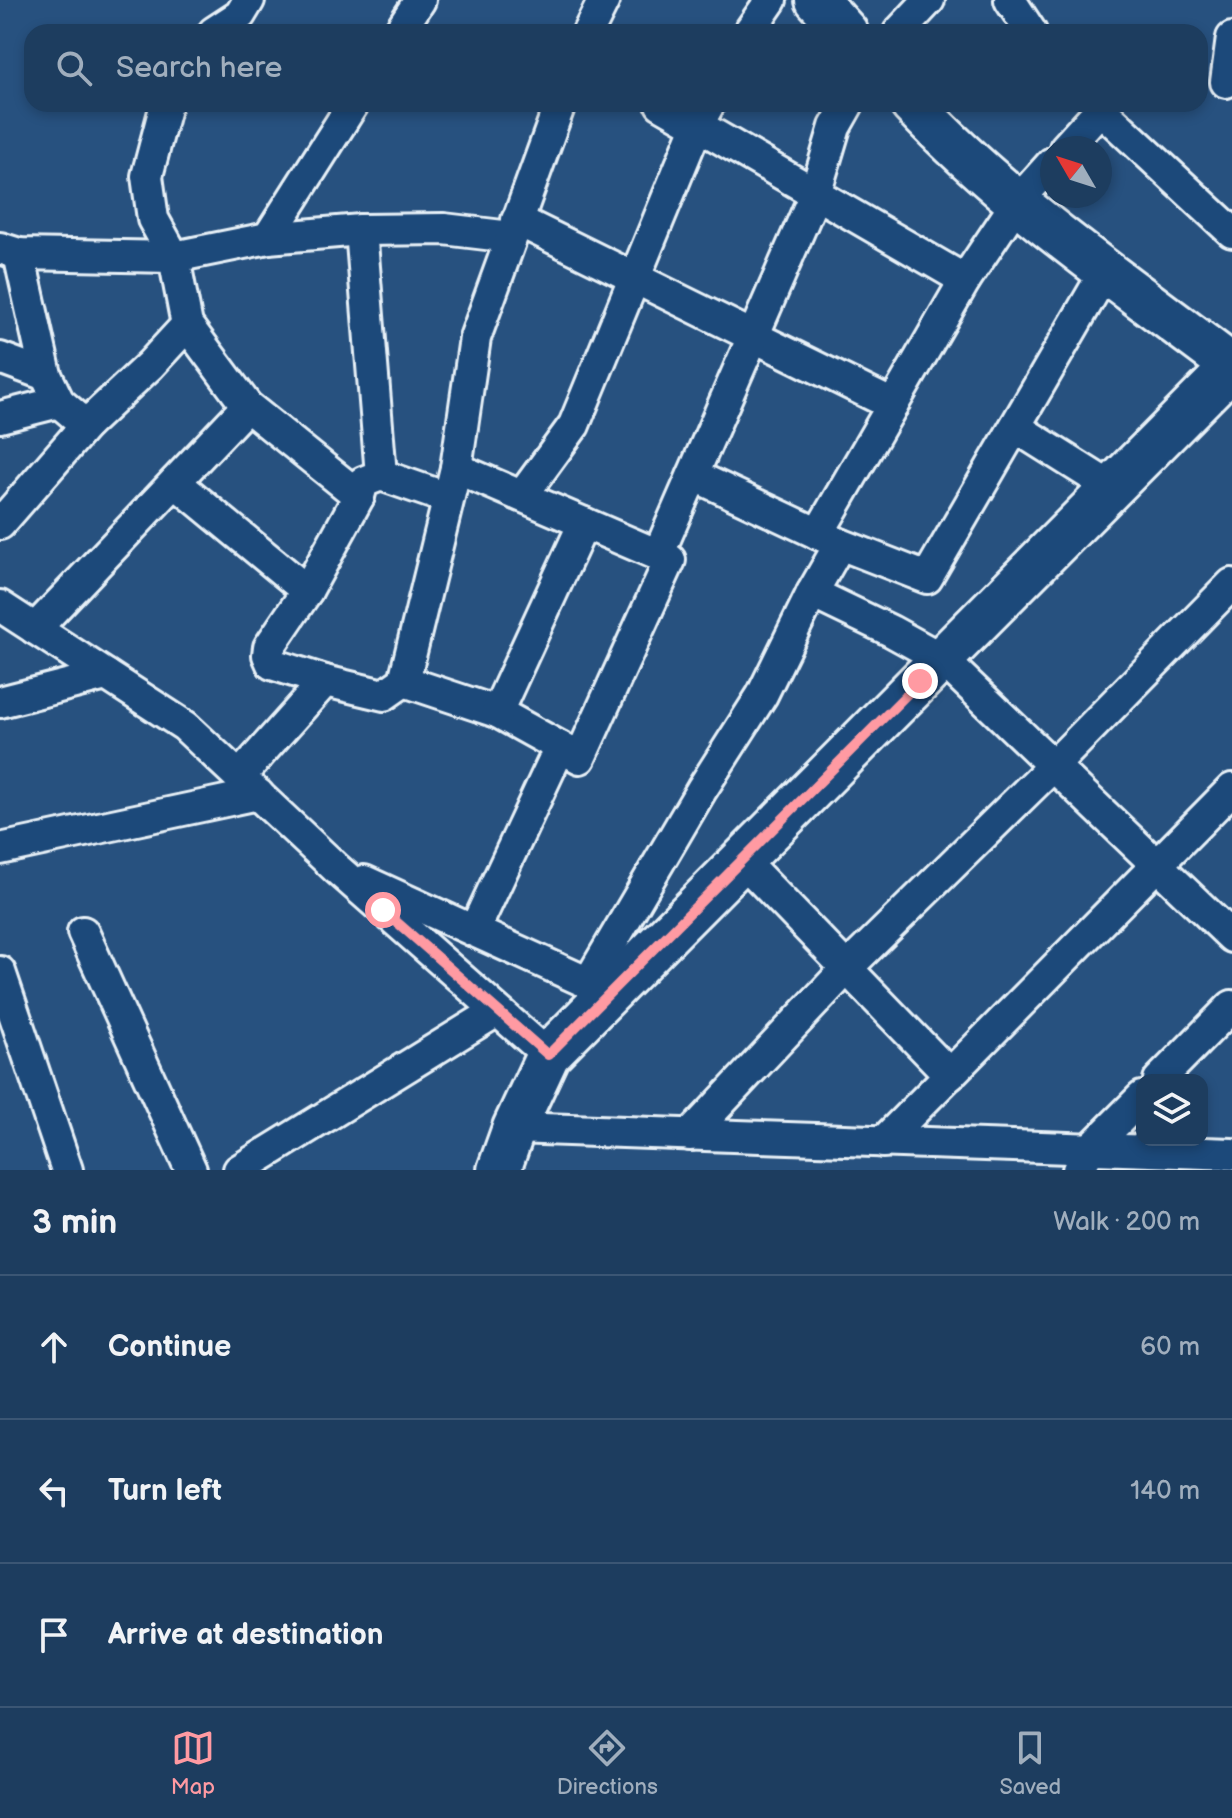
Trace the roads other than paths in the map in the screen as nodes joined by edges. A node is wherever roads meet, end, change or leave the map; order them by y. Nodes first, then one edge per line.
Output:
1 (249, 0) edge
2 (420, 0) edge
3 (604, 0) edge
4 (771, 0) edge
5 (817, 0) edge
6 (929, 0) edge
7 (1013, 1) edge
8 (226, 24) edge
9 (404, 24) edge
10 (592, 24) edge
11 (754, 24) edge
12 (839, 24) edge
13 (906, 24) edge
14 (1026, 24) edge
15 (1232, 38) edge
16 (1226, 82) dead end
17 (164, 112) edge
18 (348, 112) edge
19 (557, 112) edge
20 (843, 112) edge
21 (919, 112) edge
22 (1091, 112) edge
23 (1096, 112) edge
24 (703, 115) edge
25 (1074, 136) edge
26 (1040, 176) edge
27 (815, 194) junction
28 (1017, 202) junction
29 (514, 229) junction
30 (361, 230) junction
31 (1232, 232) edge
32 (268, 238) junction
33 (10, 251) edge
34 (174, 257) junction
35 (1106, 270) junction
36 (634, 278) junction
37 (965, 280) junction
38 (187, 325) junction
39 (753, 336) junction
40 (0, 358) edge
41 (1232, 366) edge
42 (46, 375) junction
43 (59, 402) junction
44 (893, 405) junction
45 (247, 406) junction
46 (0, 417) edge
47 (86, 425) junction
48 (1015, 427) junction
49 (456, 468) junction
50 (381, 475) junction
51 (693, 475) junction
52 (175, 482) junction
53 (1112, 488) junction
54 (359, 496) junction
55 (522, 496) junction
56 (447, 498) junction
57 (584, 523) junction
58 (0, 524) edge
59 (829, 539) junction
60 (658, 555) junction
61 (1232, 584) edge
62 (307, 591) junction
63 (812, 593) junction
64 (0, 606) edge
65 (35, 629) junction
66 (942, 659) junction
67 (106, 675) junction
68 (325, 681) junction
69 (404, 681) junction
70 (0, 702) edge
71 (497, 712) junction
72 (560, 747) junction
73 (1053, 766) junction
74 (248, 785) junction
75 (1232, 789) edge
76 (0, 849) edge
77 (742, 860) junction
78 (1157, 865) junction
79 (337, 869) junction
80 (474, 931) junction
81 (83, 932) dead end
82 (1232, 937) edge
83 (847, 968) junction
84 (0, 972) edge
85 (599, 988) junction
86 (1232, 1006) edge
87 (497, 1011) junction
88 (548, 1055) junction
89 (1165, 1074) edge
90 (950, 1075) junction
91 (1136, 1104) edge
92 (690, 1135) junction
93 (897, 1152) edge
94 (1232, 1154) edge
95 (499, 1155) edge
96 (1084, 1160) edge
97 (67, 1170) edge
98 (191, 1170) edge
99 (239, 1170) edge

1 - 8 street
2 - 9 street
3 - 10 street
4 - 11 street
5 - 12 street
6 - 13 street
7 - 14 street
15 - 16 street
17 - 34 street
18 - 32 street
19 - 29 street
20 - 27 street
21 - 28 street
22 - 25 street
23 - 31 street
24 - 27 street
24 - 36 street
26 - 28 street
27 - 37 street
27 - 39 street
28 - 35 street
28 - 37 street
29 - 30 street
29 - 36 street
29 - 49 street
30 - 32 street
30 - 50 street
32 - 34 street
33 - 34 street
33 - 42 street
34 - 38 street
35 - 41 street
35 - 48 street
36 - 39 street
36 - 55 street
37 - 44 street
38 - 45 street
38 - 47 street
39 - 44 street
39 - 51 street
40 - 42 street
41 - 53 street
42 - 43 street
43 - 46 street
43 - 47 street
44 - 59 street
45 - 52 street
45 - 54 street
47 - 58 street
48 - 53 street
48 - 59 street
49 - 55 street
49 - 56 street
50 - 54 street
50 - 56 street
51 - 59 street
51 - 60 street
52 - 62 street
52 - 65 street
53 - 66 street
54 - 62 street
55 - 57 street
56 - 69 street
57 - 60 street
57 - 71 street
59 - 63 street
60 - 72 street
61 - 73 street
62 - 68 street
63 - 66 street
63 - 85 street
64 - 65 street
65 - 67 street
66 - 73 street
66 - 77 street
67 - 70 street
67 - 74 street
68 - 69 street
68 - 74 street
69 - 71 street
71 - 72 street
72 - 80 street
73 - 78 street
73 - 83 street
74 - 76 street
74 - 79 street
75 - 78 street
77 - 83 street
77 - 85 street
78 - 82 street
78 - 90 street
79 - 80 street
79 - 87 street
80 - 85 street
81 - 98 street
83 - 90 street
83 - 92 street
84 - 97 street
85 - 88 street
86 - 89 street
87 - 88 street
87 - 99 street
88 - 95 street
90 - 93 street
91 - 96 street
92 - 93 street
92 - 95 street
93 - 96 street
94 - 96 street

